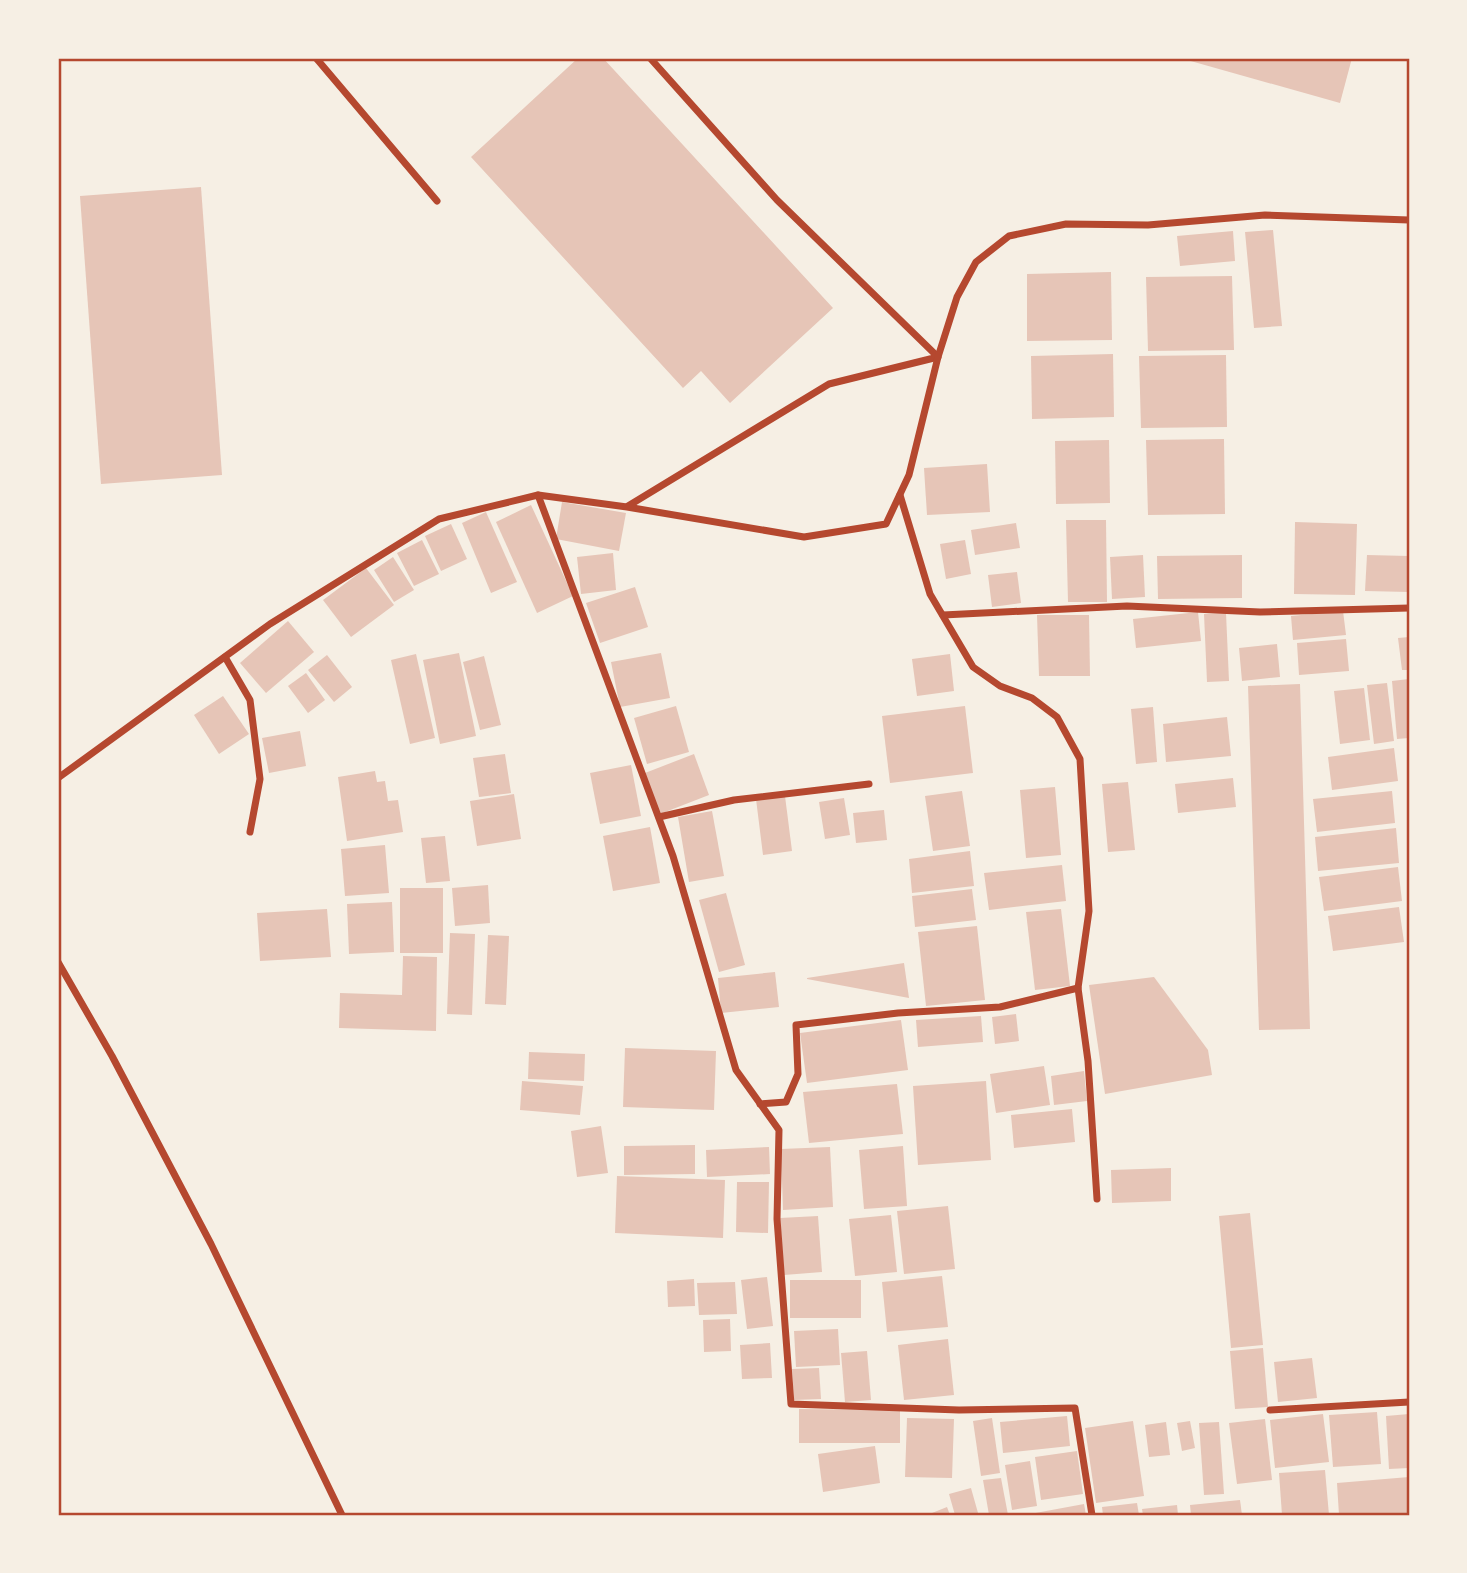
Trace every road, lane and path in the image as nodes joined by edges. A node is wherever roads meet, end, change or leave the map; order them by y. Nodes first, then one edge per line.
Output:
1 (316, 58) edge
2 (650, 58) edge
3 (437, 201) dead end
4 (1409, 220) edge
5 (938, 357) junction
6 (538, 495) junction
7 (900, 495) junction
8 (627, 507) junction
9 (1409, 608) edge
10 (943, 615) junction
11 (225, 657) junction
12 (58, 778) edge
13 (869, 784) dead end
14 (659, 817) junction
15 (250, 832) dead end
16 (58, 962) edge
17 (1078, 988) junction
18 (760, 1104) junction
19 (1097, 1199) dead end
20 (1409, 1402) edge
21 (1270, 1410) dead end
22 (342, 1515) edge
23 (1092, 1515) edge

1 - 3 street
2 - 5 street
4 - 5 street
5 - 7 street
5 - 8 street
6 - 8 street
6 - 11 street
6 - 14 street
7 - 8 street
7 - 10 street
9 - 10 street
10 - 17 street
11 - 12 street
11 - 15 street
13 - 14 street
14 - 18 street
16 - 22 street
17 - 18 street
17 - 19 street
18 - 23 street
20 - 21 street

